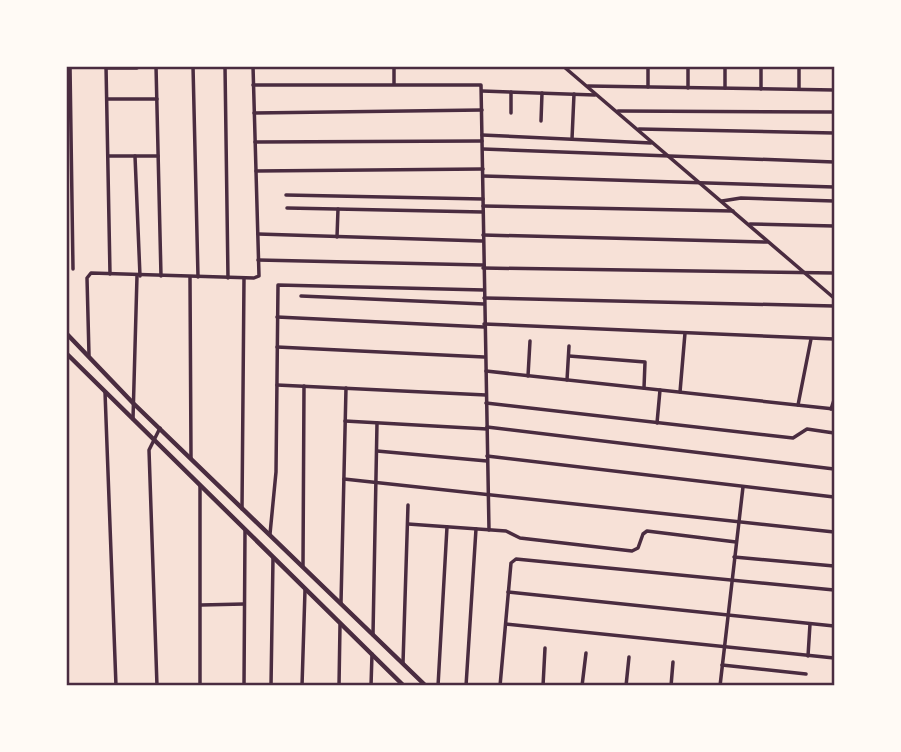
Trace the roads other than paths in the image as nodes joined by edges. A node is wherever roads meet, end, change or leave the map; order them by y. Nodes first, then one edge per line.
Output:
1 (70, 66) edge
2 (156, 66) edge
3 (193, 66) edge
4 (225, 66) edge
5 (253, 66) edge
6 (394, 66) edge
7 (564, 66) edge
8 (648, 66) edge
9 (688, 66) edge
10 (725, 66) edge
11 (761, 66) edge
12 (799, 66) edge
13 (106, 67) edge
14 (136, 68) edge
15 (394, 84) junction
16 (253, 85) junction
17 (586, 86) junction
18 (648, 87) junction
19 (688, 88) junction
20 (725, 88) junction
21 (482, 89) junction
22 (761, 89) junction
23 (799, 89) junction
24 (835, 90) edge
25 (511, 92) junction
26 (542, 93) junction
27 (574, 94) junction
28 (597, 95) junction
29 (107, 99) junction
30 (157, 99) junction
31 (482, 110) junction
32 (616, 111) junction
33 (835, 112) edge
34 (254, 113) junction
35 (510, 113) dead end
36 (541, 121) dead end
37 (637, 129) junction
38 (835, 133) edge
39 (482, 135) junction
40 (572, 139) junction
41 (482, 141) junction
42 (255, 142) junction
43 (654, 143) junction
44 (482, 149) junction
45 (108, 156) junction
46 (135, 156) junction
47 (158, 156) junction
48 (670, 157) junction
49 (835, 162) edge
50 (483, 170) junction
51 (256, 171) junction
52 (483, 176) junction
53 (700, 183) junction
54 (835, 187) edge
55 (286, 195) dead end
56 (483, 199) junction
57 (722, 201) junction
58 (835, 201) edge
59 (483, 206) junction
60 (287, 208) dead end
61 (338, 209) junction
62 (733, 211) junction
63 (483, 212) junction
64 (748, 224) junction
65 (835, 226) edge
66 (258, 234) junction
67 (483, 235) junction
68 (337, 237) junction
69 (482, 240) junction
70 (768, 242) junction
71 (258, 260) junction
72 (483, 266) junction
73 (73, 269) dead end
74 (835, 272) edge
75 (805, 273) junction
76 (110, 274) junction
77 (139, 276) junction
78 (160, 276) junction
79 (190, 277) junction
80 (198, 277) junction
81 (228, 278) junction
82 (244, 278) junction
83 (484, 290) junction
84 (301, 296) dead end
85 (484, 298) junction
86 (835, 298) edge
87 (484, 304) junction
88 (835, 306) edge
89 (277, 317) junction
90 (485, 326) junction
91 (66, 333) edge
92 (685, 333) junction
93 (811, 338) junction
94 (835, 339) edge
95 (530, 341) dead end
96 (569, 346) dead end
97 (277, 347) junction
98 (66, 353) edge
99 (89, 355) junction
100 (569, 356) junction
101 (485, 357) junction
102 (485, 371) junction
103 (528, 376) junction
104 (567, 380) junction
105 (276, 385) junction
106 (303, 386) junction
107 (346, 388) junction
108 (644, 388) junction
109 (660, 390) junction
110 (106, 392) junction
111 (680, 393) junction
112 (486, 395) junction
113 (835, 400) edge
114 (133, 403) junction
115 (486, 403) junction
116 (799, 405) junction
117 (833, 409) edge
118 (132, 419) junction
119 (345, 422) junction
120 (377, 423) junction
121 (657, 423) junction
122 (160, 428) junction
123 (487, 428) junction
124 (835, 433) edge
125 (153, 438) junction
126 (377, 451) junction
127 (191, 458) junction
128 (487, 459) junction
129 (835, 469) edge
130 (344, 479) junction
131 (376, 483) junction
132 (200, 484) junction
133 (743, 486) junction
134 (488, 495) junction
135 (835, 497) edge
136 (408, 505) dead end
137 (242, 509) junction
138 (738, 521) junction
139 (408, 524) junction
140 (447, 527) junction
141 (476, 529) junction
142 (489, 530) junction
143 (245, 531) junction
144 (835, 532) edge
145 (269, 536) junction
146 (736, 542) junction
147 (734, 557) junction
148 (273, 558) junction
149 (835, 566) edge
150 (303, 568) junction
151 (732, 580) junction
152 (305, 590) junction
153 (835, 590) edge
154 (508, 592) junction
155 (244, 604) junction
156 (200, 605) junction
157 (341, 605) junction
158 (727, 615) junction
159 (340, 623) junction
160 (505, 624) junction
161 (810, 624) junction
162 (835, 626) edge
163 (373, 635) junction
164 (724, 647) junction
165 (545, 648) dead end
166 (586, 653) dead end
167 (372, 654) junction
168 (808, 656) junction
169 (629, 657) dead end
170 (835, 659) edge
171 (673, 662) dead end
172 (403, 663) junction
173 (722, 665) junction
174 (806, 674) dead end
175 (116, 685) edge
176 (157, 685) edge
177 (200, 685) edge
178 (244, 685) edge
179 (271, 685) edge
180 (302, 685) edge
181 (339, 685) edge
182 (372, 685) edge
183 (404, 685) edge
184 (426, 685) edge
185 (438, 685) edge
186 (466, 685) edge
187 (500, 685) edge
188 (543, 685) edge
189 (582, 685) edge
190 (626, 685) edge
191 (671, 685) edge
192 (720, 685) edge

1 - 73 street
2 - 30 street
3 - 80 street
4 - 81 street
5 - 16 street
6 - 15 street
7 - 17 street
8 - 18 street
9 - 19 street
10 - 20 street
11 - 22 street
12 - 23 street
13 - 14 street
13 - 29 street
15 - 16 street
15 - 21 street
16 - 34 street
17 - 18 street
17 - 28 street
18 - 19 street
19 - 20 street
20 - 22 street
21 - 25 street
21 - 31 street
22 - 23 street
23 - 24 street
25 - 26 street
25 - 35 street
26 - 27 street
26 - 36 street
27 - 28 street
27 - 40 street
28 - 32 street
29 - 30 street
29 - 45 street
30 - 47 street
31 - 34 street
31 - 39 street
32 - 33 street
32 - 37 street
34 - 42 street
37 - 38 street
37 - 43 street
39 - 40 street
39 - 41 street
40 - 43 street
41 - 42 street
41 - 44 street
42 - 51 street
43 - 48 street
44 - 48 street
44 - 50 street
45 - 46 street
45 - 76 street
46 - 47 street
46 - 77 street
47 - 78 street
48 - 49 street
48 - 53 street
50 - 51 street
50 - 52 street
51 - 66 street
52 - 53 street
52 - 56 street
53 - 54 street
53 - 57 street
55 - 56 street
56 - 59 street
57 - 58 street
57 - 62 street
59 - 62 street
59 - 63 street
60 - 61 street
61 - 63 street
61 - 68 street
62 - 64 street
63 - 67 street
64 - 65 street
64 - 70 street
66 - 68 street
66 - 71 street
67 - 69 street
67 - 70 street
68 - 69 street
69 - 72 street
70 - 75 street
71 - 72 street
71 - 82 street
72 - 75 street
72 - 83 street
74 - 75 street
75 - 86 street
76 - 77 street
76 - 99 street
77 - 78 street
77 - 114 street
78 - 79 street
79 - 80 street
79 - 127 street
80 - 81 street
81 - 82 street
82 - 137 street
83 - 85 street
83 - 89 street
84 - 87 street
85 - 87 street
85 - 88 street
87 - 90 street
89 - 90 street
89 - 97 street
90 - 92 street
90 - 101 street
91 - 99 street
92 - 93 street
92 - 111 street
93 - 94 street
93 - 116 street
95 - 103 street
96 - 100 street
97 - 101 street
97 - 105 street
98 - 110 street
99 - 114 street
100 - 104 street
100 - 108 street
101 - 102 street
102 - 103 street
102 - 112 street
103 - 104 street
104 - 108 street
105 - 106 street
105 - 145 street
106 - 107 street
106 - 150 street
107 - 112 street
107 - 119 street
108 - 109 street
109 - 111 street
109 - 121 street
110 - 118 street
110 - 175 street
111 - 116 street
112 - 115 street
113 - 117 street
114 - 118 street
114 - 122 street
115 - 121 street
115 - 123 street
116 - 117 street
118 - 125 street
119 - 120 street
119 - 130 street
120 - 123 street
120 - 126 street
121 - 124 street
122 - 125 street
122 - 127 street
123 - 128 street
123 - 129 street
125 - 132 street
125 - 176 street
126 - 128 street
126 - 131 street
127 - 137 street
128 - 133 street
128 - 134 street
130 - 131 street
130 - 157 street
131 - 134 street
131 - 163 street
132 - 143 street
132 - 156 street
133 - 135 street
133 - 138 street
134 - 138 street
134 - 142 street
136 - 139 street
137 - 145 street
138 - 144 street
138 - 146 street
139 - 140 street
139 - 172 street
140 - 141 street
140 - 185 street
141 - 142 street
141 - 186 street
142 - 146 street
143 - 148 street
143 - 155 street
145 - 150 street
146 - 147 street
147 - 149 street
147 - 151 street
148 - 152 street
148 - 179 street
150 - 157 street
151 - 153 street
151 - 154 street
151 - 158 street
152 - 159 street
152 - 180 street
154 - 158 street
154 - 160 street
155 - 156 street
155 - 178 street
156 - 177 street
157 - 163 street
158 - 161 street
158 - 164 street
159 - 167 street
159 - 181 street
160 - 164 street
160 - 187 street
161 - 162 street
161 - 168 street
163 - 172 street
164 - 168 street
164 - 173 street
165 - 188 street
166 - 189 street
167 - 182 street
167 - 183 street
168 - 170 street
169 - 190 street
171 - 191 street
172 - 184 street
173 - 174 street
173 - 192 street

